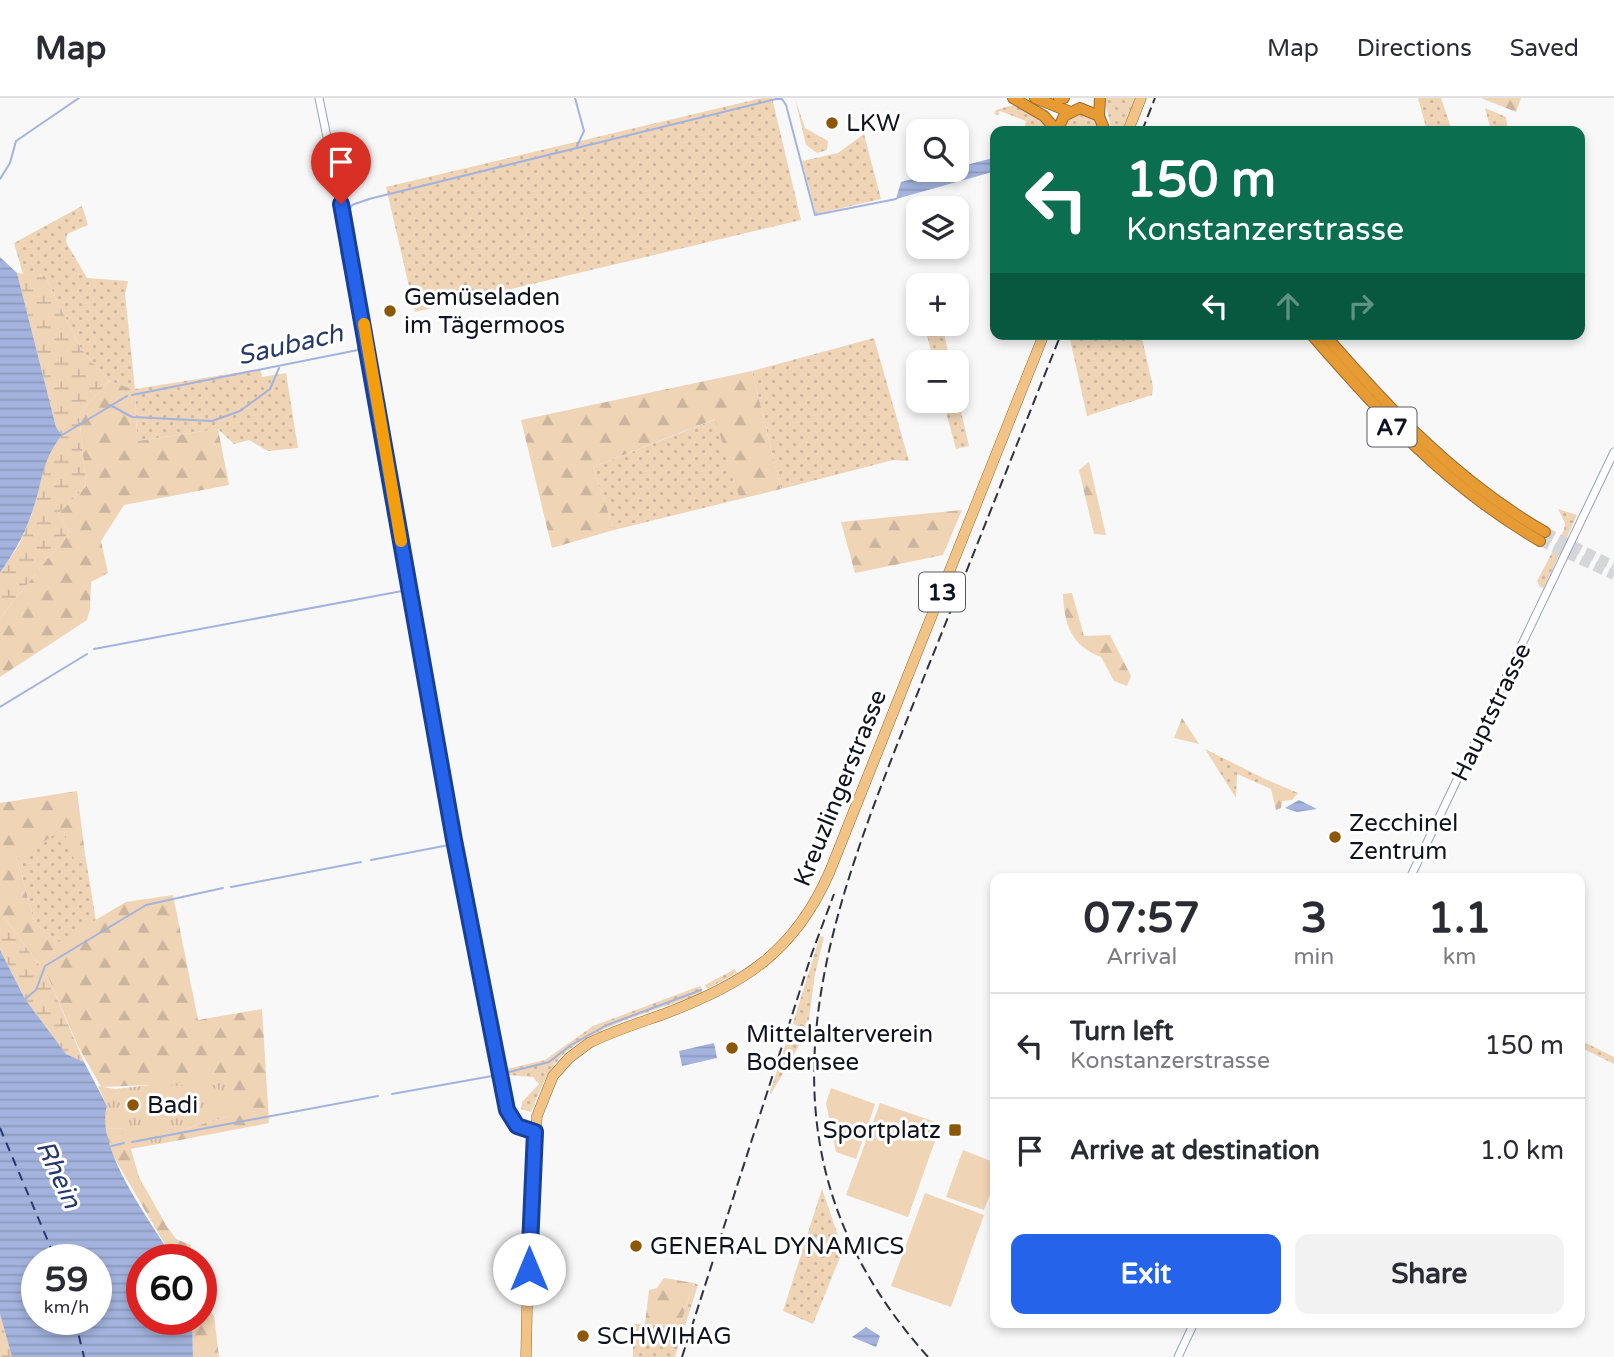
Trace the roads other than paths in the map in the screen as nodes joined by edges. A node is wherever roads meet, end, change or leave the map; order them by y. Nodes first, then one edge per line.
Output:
1 (319, 98) edge
2 (1013, 98) edge
3 (1035, 98) edge
4 (1086, 98) edge
5 (1100, 98) edge
6 (1141, 98) edge
7 (1073, 110) junction
8 (1100, 116) junction
9 (1053, 126) edge
10 (1058, 126) edge
11 (1103, 126) edge
12 (1130, 126) edge
13 (1042, 340) edge
14 (1316, 340) edge
15 (1329, 340) edge
16 (1614, 452) edge
17 (1412, 873) edge
18 (535, 1132) junction
19 (1192, 1328) edge
20 (526, 1357) edge
21 (1178, 1357) edge

1 - 18 street
2 - 9 highway
3 - 7 highway
4 - 7 highway
5 - 8 highway
6 - 12 main road
7 - 8 highway
7 - 10 highway
8 - 11 highway
13 - 18 main road, Kreuzlingerstrasse / 13
14 - 15 highway, A7
16 - 17 street, Hauptstrasse
18 - 20 main road, 13
19 - 21 street

